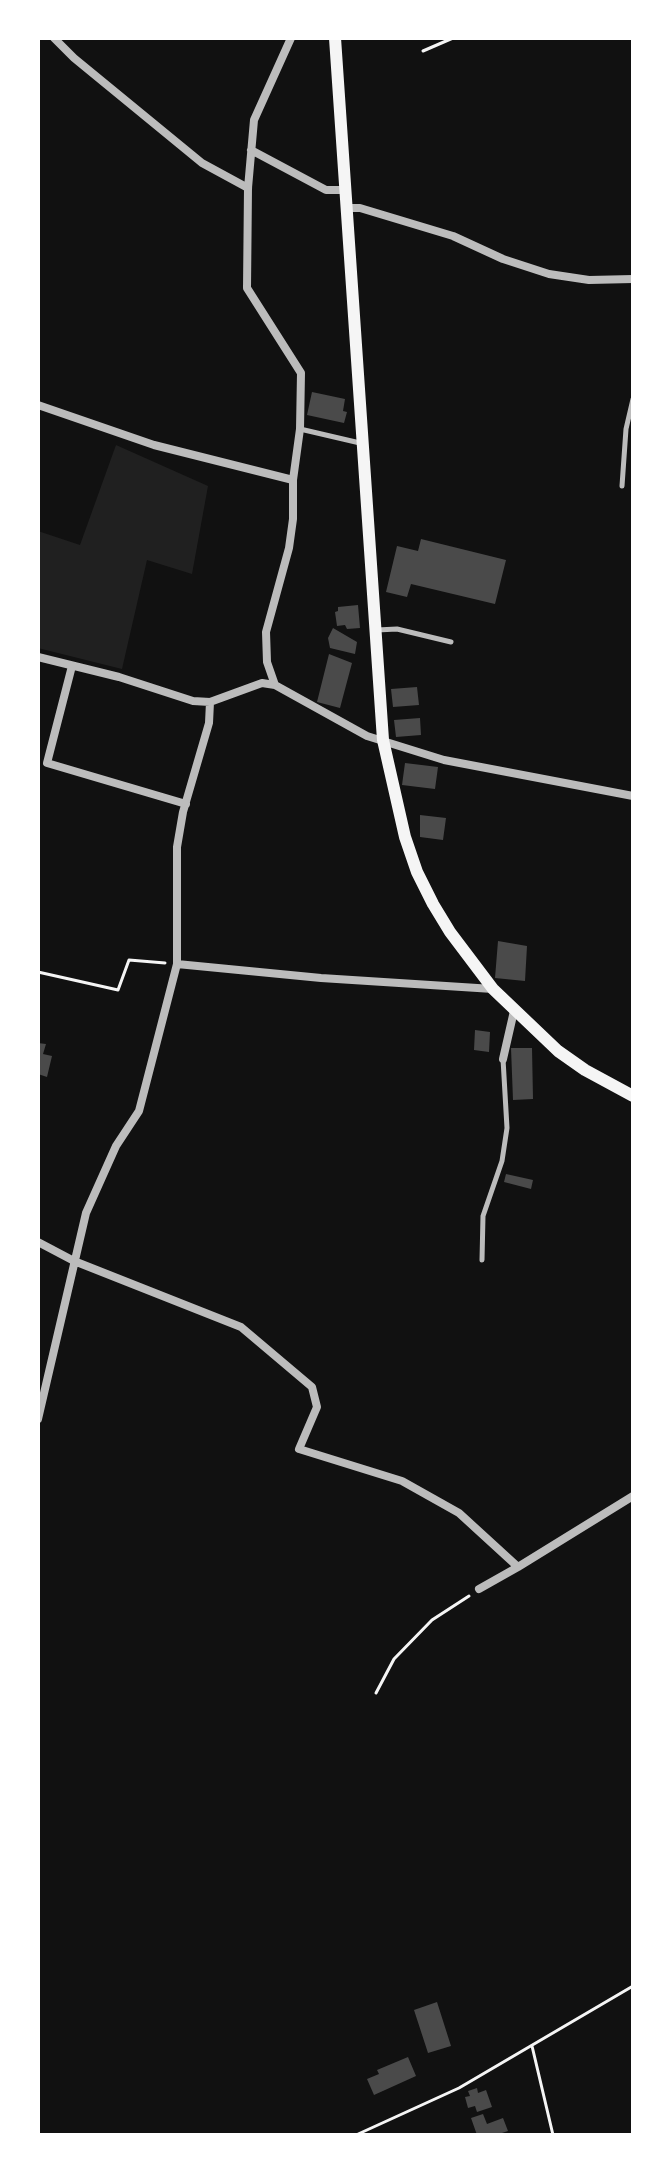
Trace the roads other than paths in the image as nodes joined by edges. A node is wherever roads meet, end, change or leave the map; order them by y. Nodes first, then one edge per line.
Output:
1 (54, 38) edge
2 (291, 38) edge
3 (335, 38) edge
4 (251, 150) junction
5 (248, 188) junction
6 (347, 190) junction
7 (348, 208) junction
8 (633, 279) edge
9 (633, 399) edge
10 (38, 405) edge
11 (300, 429) junction
12 (361, 444) junction
13 (293, 480) junction
14 (622, 486) dead end
15 (374, 631) junction
16 (451, 642) dead end
17 (38, 657) edge
18 (72, 666) junction
19 (275, 685) junction
20 (210, 702) junction
21 (383, 740) junction
22 (633, 796) edge
23 (186, 804) junction
24 (177, 964) junction
25 (493, 989) junction
26 (514, 1011) junction
27 (503, 1059) joint
28 (633, 1096) edge
29 (38, 1242) edge
30 (482, 1260) dead end
31 (74, 1261) junction
32 (40, 1399) edge
33 (38, 1419) edge
34 (633, 1496) edge
35 (518, 1567) junction
36 (479, 1589) road end

1 - 5 street
2 - 4 street
3 - 6 main road
4 - 5 street
4 - 6 street
5 - 11 street
6 - 7 main road
7 - 8 street
7 - 12 main road
9 - 14 lane
10 - 13 street
11 - 12 lane
11 - 13 street
12 - 15 main road
13 - 19 street
15 - 16 lane
15 - 21 main road
17 - 18 street
18 - 20 street
18 - 23 street
19 - 20 street
19 - 21 street
20 - 23 street
21 - 22 street
21 - 25 main road
23 - 24 street
24 - 25 street
24 - 31 street
25 - 26 main road
26 - 27 street
26 - 28 main road
27 - 30 lane
29 - 31 street
31 - 32 street
31 - 35 street
32 - 33 street
34 - 35 street
35 - 36 street

